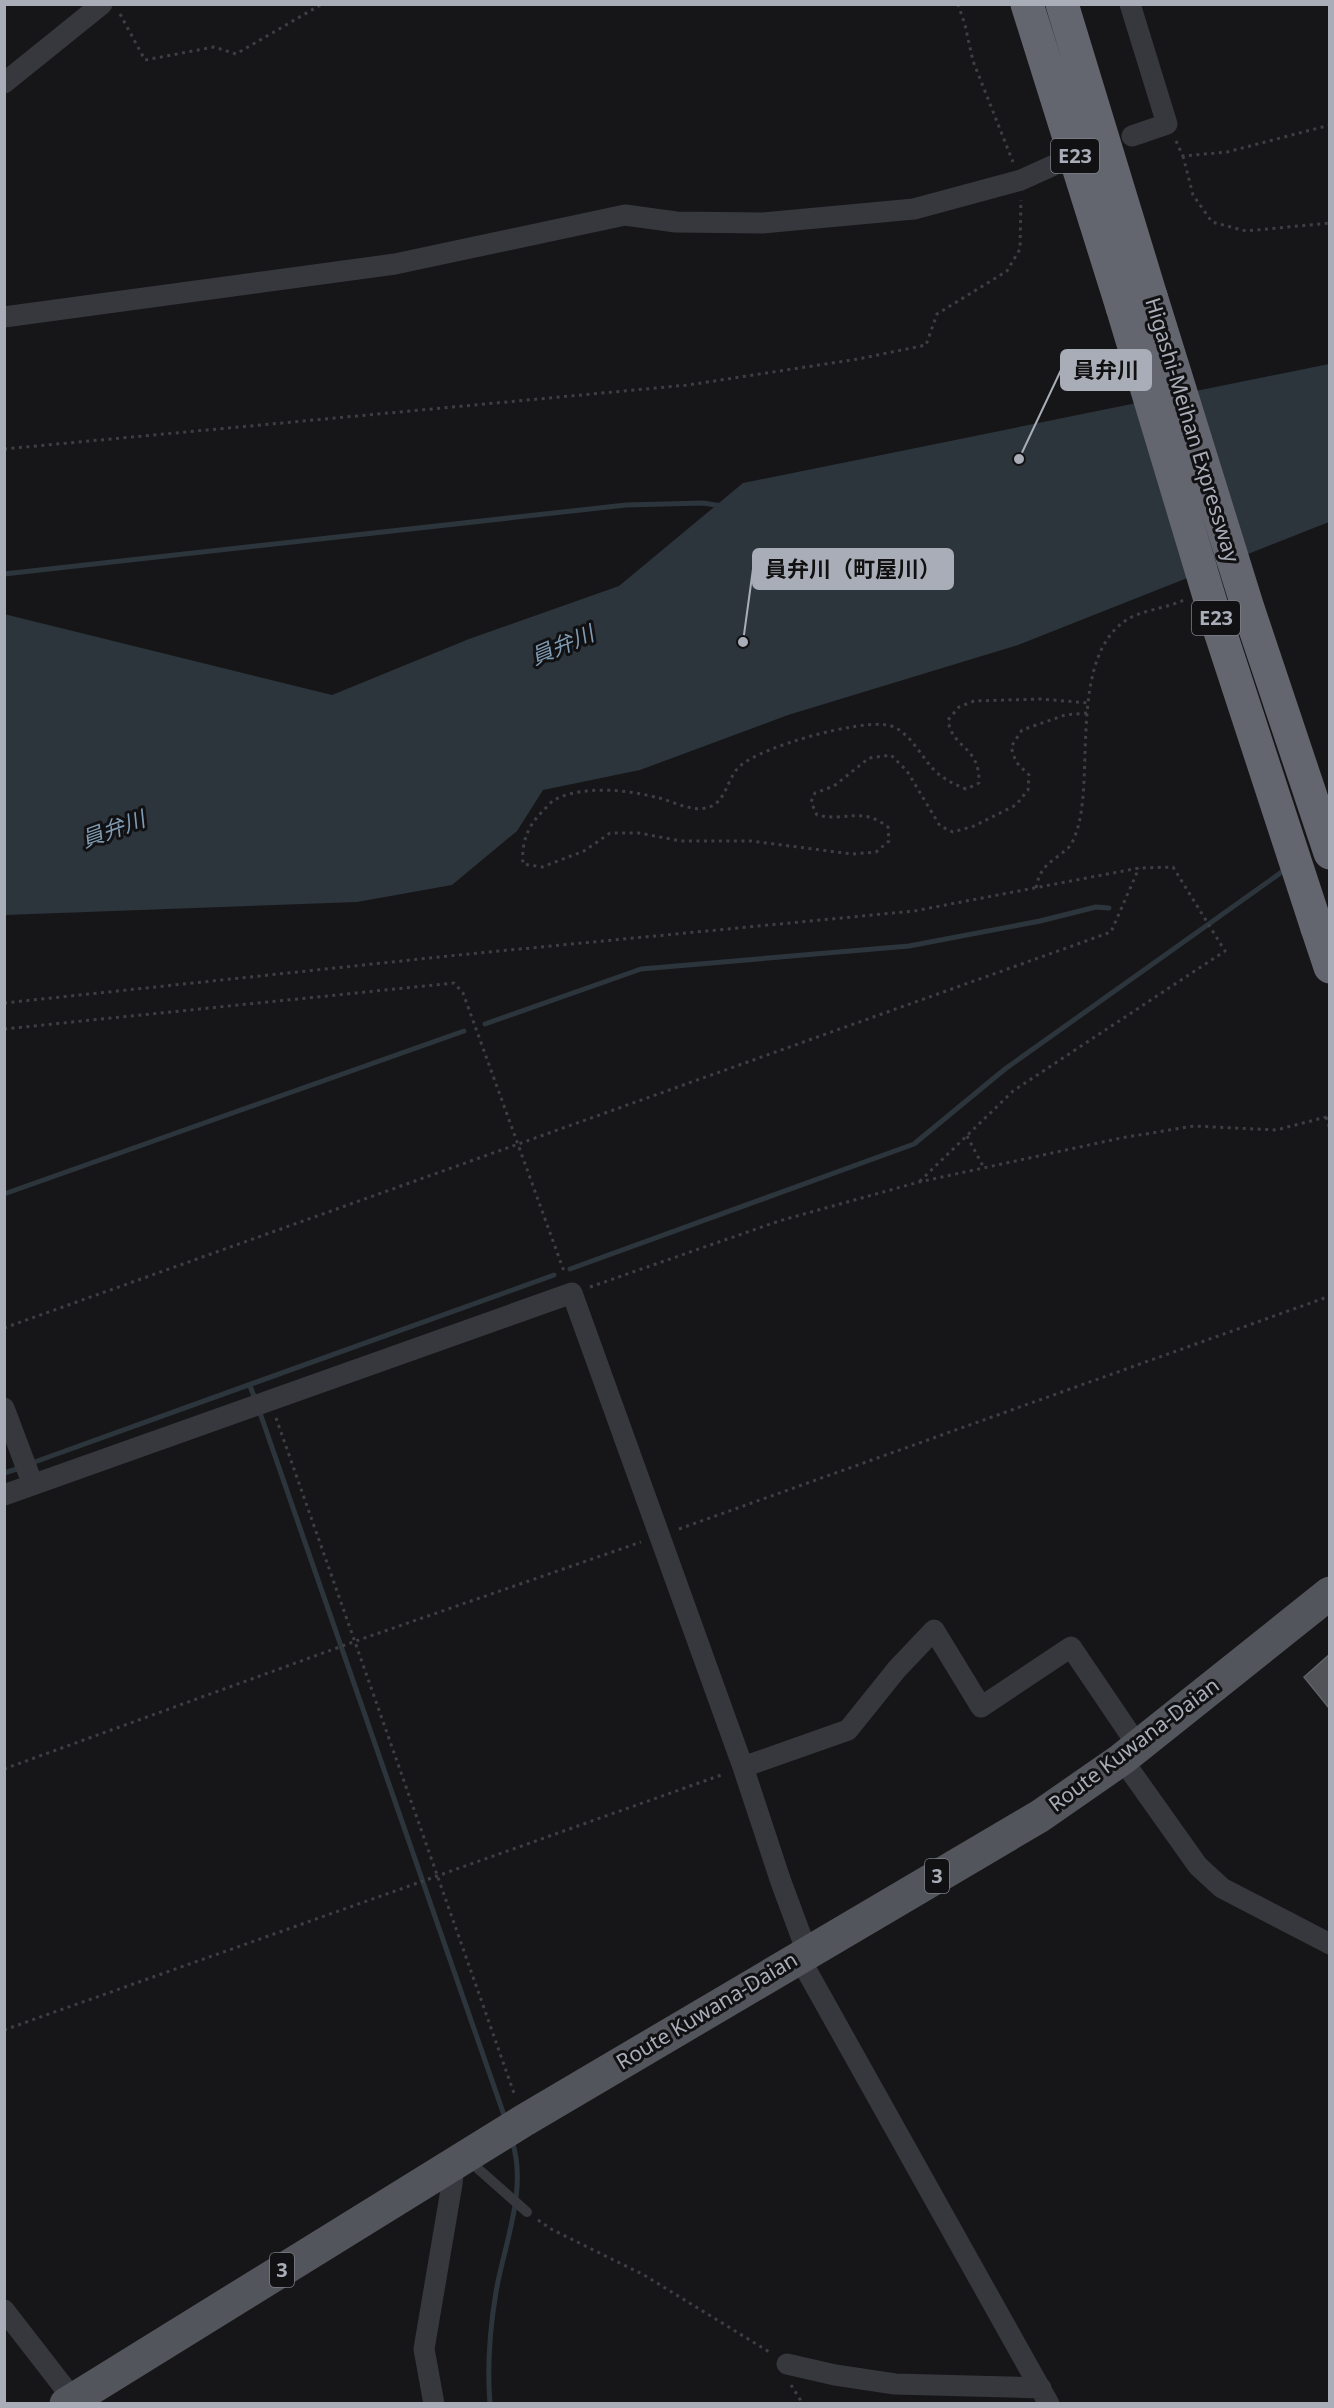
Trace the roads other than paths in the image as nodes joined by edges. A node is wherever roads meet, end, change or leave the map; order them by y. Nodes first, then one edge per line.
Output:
1 (1027, 4) edge
2 (1062, 4) edge
3 (1130, 4) edge
4 (109, 6) edge
5 (4, 83) edge
6 (1132, 136) dead end
7 (1052, 166) dead end
8 (1137, 302) junction
9 (4, 317) edge
10 (1329, 853) edge
11 (1329, 967) edge
12 (4, 1408) edge
13 (28, 1471) junction
14 (4, 1495) edge
15 (1329, 1593) edge
16 (1130, 1753) junction
17 (743, 1767) junction
18 (1329, 1944) edge
19 (803, 1954) junction
20 (459, 2160) junction
21 (527, 2212) road end
22 (4, 2310) edge
23 (787, 2364) road end
24 (1045, 2396) edge
25 (69, 2402) edge
26 (434, 2403) edge

1 - 8 highway, Higashi-Meihan Expressway / E23
2 - 8 highway, Higashi-Meihan Expressway / E23
3 - 6 street
4 - 5 street
7 - 9 street
8 - 10 highway, Higashi-Meihan Expressway / E23, bridge
8 - 11 highway, Higashi-Meihan Expressway / E23, bridge
12 - 13 street
13 - 14 street
13 - 17 street
15 - 16 main road, Route Kuwana-Daian / 3
16 - 17 street
16 - 18 street
16 - 19 main road, Route Kuwana-Daian / 3
17 - 19 street
19 - 20 main road, Route Kuwana-Daian / 3
19 - 24 street
20 - 21 lane
20 - 25 main road, Route Kuwana-Daian / 3
20 - 26 street
22 - 25 street
23 - 24 street

